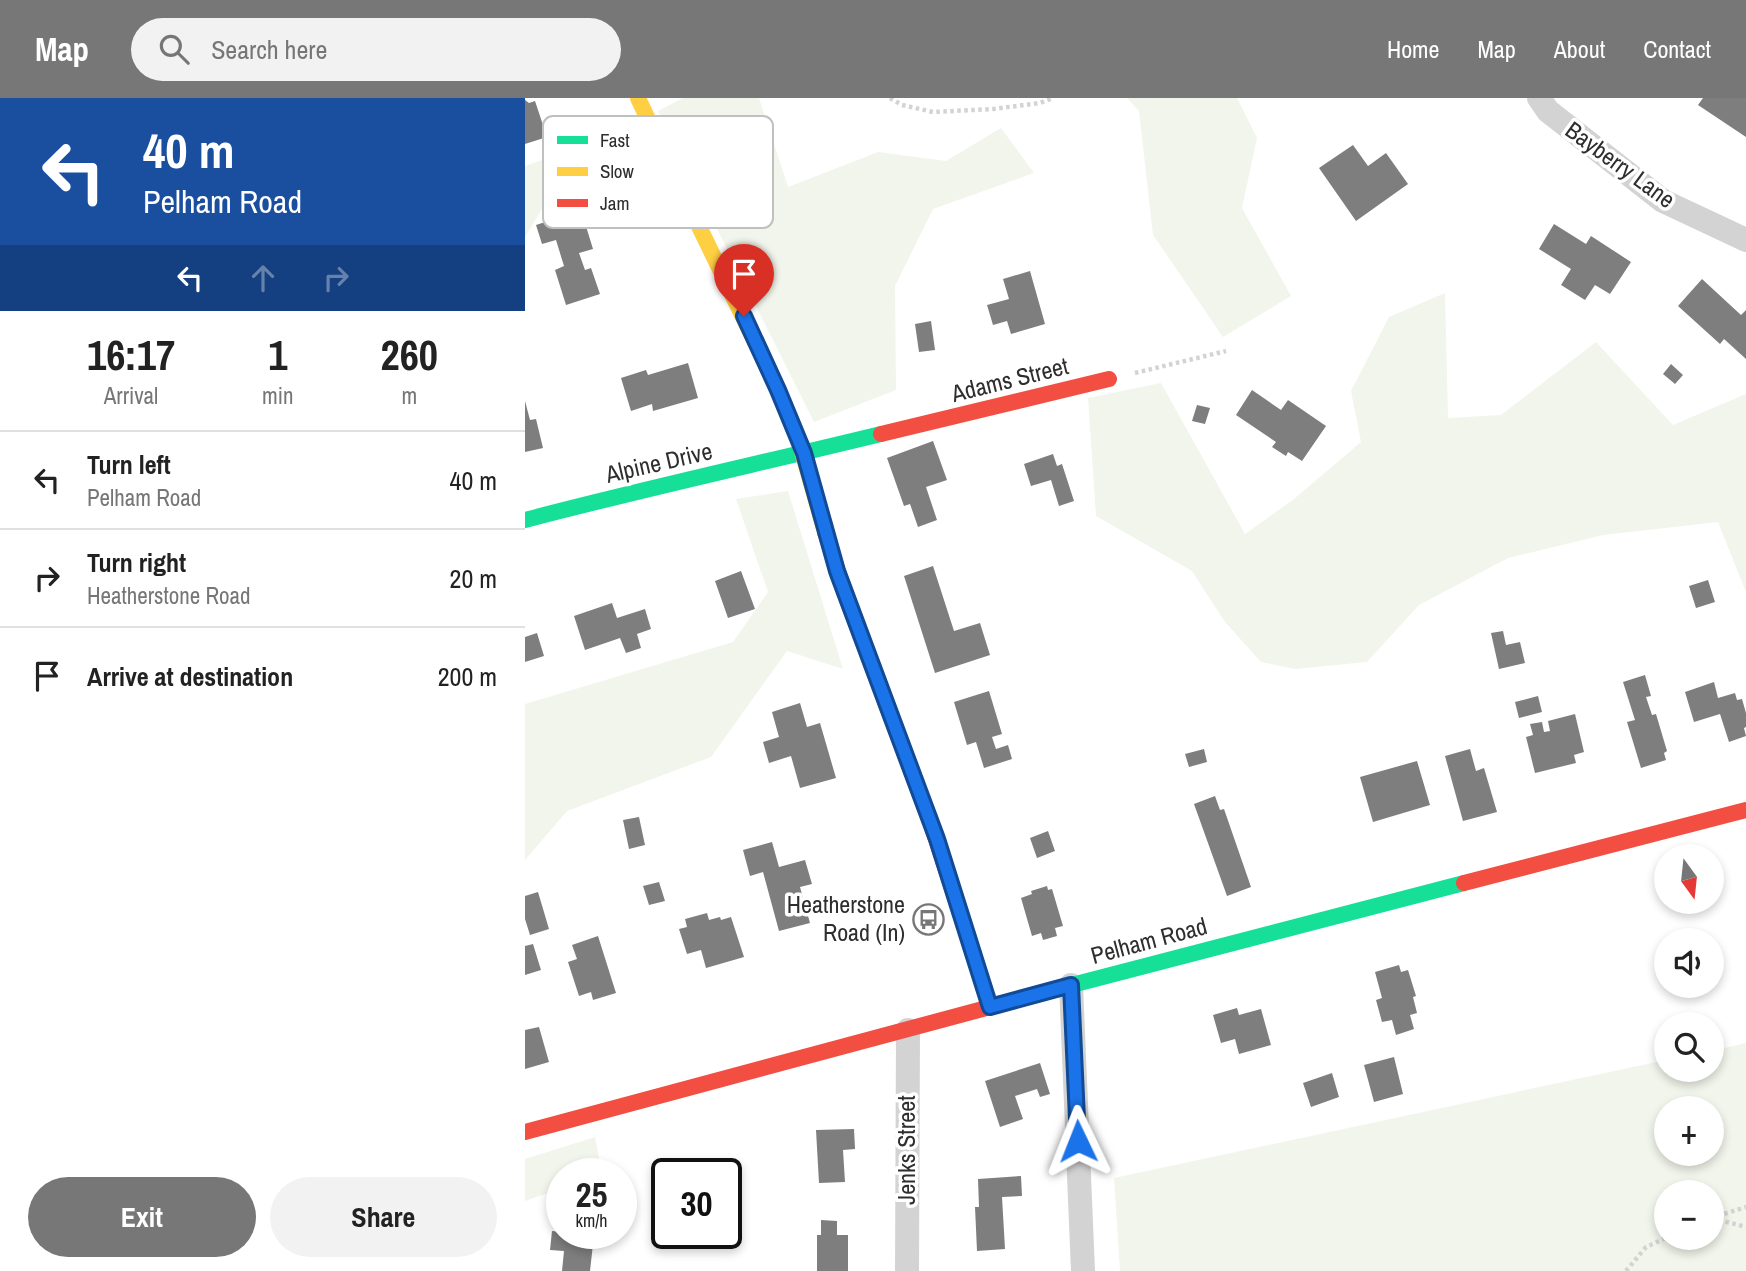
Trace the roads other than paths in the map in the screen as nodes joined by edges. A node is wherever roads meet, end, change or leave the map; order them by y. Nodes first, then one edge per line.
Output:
1 (638, 98) edge
2 (1539, 98) edge
3 (646, 116) edge
4 (700, 228) edge
5 (1746, 240) edge
6 (1109, 379) road end
7 (804, 453) junction
8 (525, 520) edge
9 (1746, 810) edge
10 (1071, 985) junction
11 (990, 1007) junction
12 (908, 1030) junction
13 (525, 1132) edge
14 (907, 1271) edge
15 (1083, 1271) edge

1 - 3 street
2 - 5 street, Bayberry Lane
4 - 7 street
6 - 7 street, Adams Street
7 - 8 street, Alpine Drive
7 - 11 street
9 - 10 street, Pelham Road
10 - 11 street, Pelham Road
10 - 15 street
11 - 12 street, Pelham Road
12 - 13 street, Pelham Road
12 - 14 street, Jenks Street

